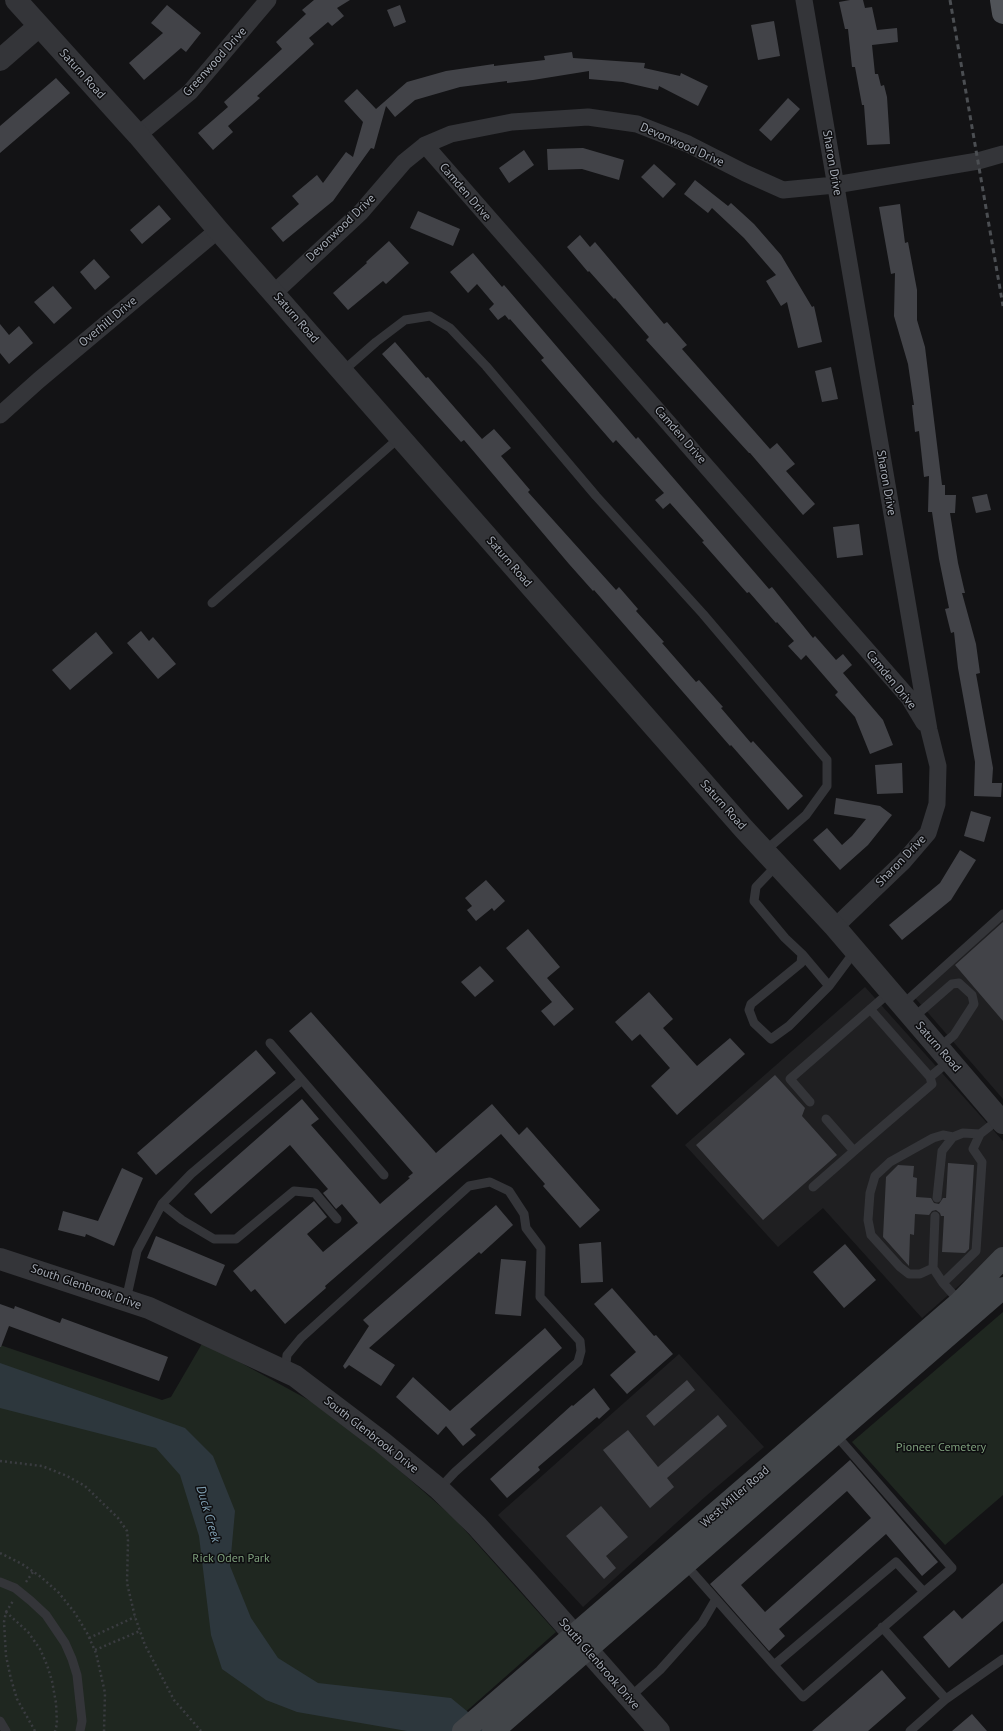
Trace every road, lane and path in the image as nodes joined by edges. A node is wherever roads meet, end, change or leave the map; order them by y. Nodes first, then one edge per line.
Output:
1 (16, 0) edge
2 (268, 0) edge
3 (804, 0) edge
4 (1001, 0) edge
5 (1003, 13) edge
6 (39, 26) junction
7 (0, 60) edge
8 (138, 135) junction
9 (425, 145) junction
10 (1003, 154) edge
11 (835, 185) junction
12 (218, 230) junction
13 (274, 293) junction
14 (343, 371) junction
15 (0, 415) edge
16 (400, 437) junction
17 (212, 603) dead end
18 (928, 730) junction
19 (771, 858) junction
20 (1003, 914) edge
21 (835, 927) junction
22 (855, 951) junction
23 (802, 954) junction
24 (829, 986) junction
25 (902, 1005) junction
26 (870, 1010) junction
27 (270, 1043) dead end
28 (944, 1054) junction
29 (930, 1077) junction
30 (302, 1080) junction
31 (810, 1102) dead end
32 (826, 1119) dead end
33 (1001, 1121) edge
34 (980, 1134) junction
35 (953, 1138) junction
36 (854, 1151) junction
37 (384, 1176) dead end
38 (813, 1187) dead end
39 (937, 1198) dead end
40 (162, 1204) junction
41 (935, 1216) dead end
42 (337, 1219) dead end
43 (1003, 1258) edge
44 (0, 1259) edge
45 (933, 1268) junction
46 (943, 1283) junction
47 (1003, 1288) edge
48 (126, 1300) junction
49 (960, 1302) junction
50 (285, 1371) junction
51 (835, 1434) junction
52 (0, 1461) edge
53 (439, 1489) junction
54 (685, 1564) junction
55 (33, 1572) dead end
56 (0, 1582) edge
57 (25, 1584) dead end
58 (924, 1592) junction
59 (716, 1599) junction
60 (14, 1600) dead end
61 (6, 1612) junction
62 (135, 1617) junction
63 (882, 1628) junction
64 (141, 1631) junction
65 (89, 1638) dead end
66 (580, 1643) junction
67 (95, 1650) dead end
68 (1003, 1659) edge
69 (774, 1665) junction
70 (629, 1698) junction
71 (946, 1700) junction
72 (513, 1701) junction
73 (0, 1721) edge
74 (6, 1731) edge
75 (35, 1731) edge
76 (55, 1731) edge
77 (80, 1731) edge
78 (201, 1731) edge
79 (463, 1731) edge
80 (493, 1731) edge
81 (659, 1731) edge
82 (910, 1731) edge

1 - 6 street, Saturn Road
2 - 8 street, Greenwood Drive
3 - 11 street, Sharon Drive
4 - 5 main road
6 - 7 street
6 - 8 street, Saturn Road
8 - 12 street, Saturn Road
9 - 11 street, Devonwood Drive
9 - 13 street, Devonwood Drive
9 - 18 street, Camden Drive
10 - 11 street, Devonwood Drive
11 - 18 street, Sharon Drive
12 - 13 street, Saturn Road
12 - 15 street, Overhill Drive
13 - 14 street, Saturn Road
14 - 16 street, Saturn Road
14 - 19 lane
16 - 17 lane
16 - 19 street, Saturn Road
18 - 21 street, Sharon Drive
19 - 21 street, Saturn Road
19 - 23 lane
20 - 25 lane
21 - 22 street, Saturn Road
22 - 24 lane
22 - 25 street, Saturn Road
23 - 24 lane
23 - 24 lane
25 - 26 lane
25 - 28 street, Saturn Road
25 - 28 lane
26 - 29 lane
26 - 31 lane
27 - 30 lane
28 - 29 lane
28 - 33 street, Saturn Road
29 - 36 lane
30 - 37 lane
30 - 40 lane
32 - 36 lane
33 - 34 lane
34 - 35 lane
34 - 46 lane
35 - 39 lane
35 - 45 lane
36 - 38 lane
40 - 42 lane
40 - 48 lane
41 - 45 lane
43 - 49 main road, West Miller Road
44 - 48 street, South Glenbrook Drive
45 - 46 lane
46 - 49 lane
47 - 51 main road, West Miller Road
48 - 50 street, South Glenbrook Drive
49 - 66 main road, West Miller Road
50 - 53 street, South Glenbrook Drive
50 - 53 lane
51 - 54 main road, West Miller Road
51 - 58 lane
52 - 62 path
53 - 66 street, South Glenbrook Drive
54 - 59 lane
54 - 66 main road, West Miller Road
55 - 57 path
56 - 77 lane
58 - 63 lane
58 - 69 lane
59 - 69 lane
59 - 70 lane
60 - 61 path
61 - 75 path
61 - 76 path
62 - 64 path
62 - 65 path
63 - 69 lane
63 - 71 lane
64 - 67 path
64 - 78 path
66 - 70 street, South Glenbrook Drive
66 - 72 main road, West Miller Road
68 - 71 lane
70 - 81 street, South Glenbrook Drive
71 - 82 lane
72 - 79 main road, West Miller Road
72 - 80 main road, West Miller Road
73 - 74 lane

